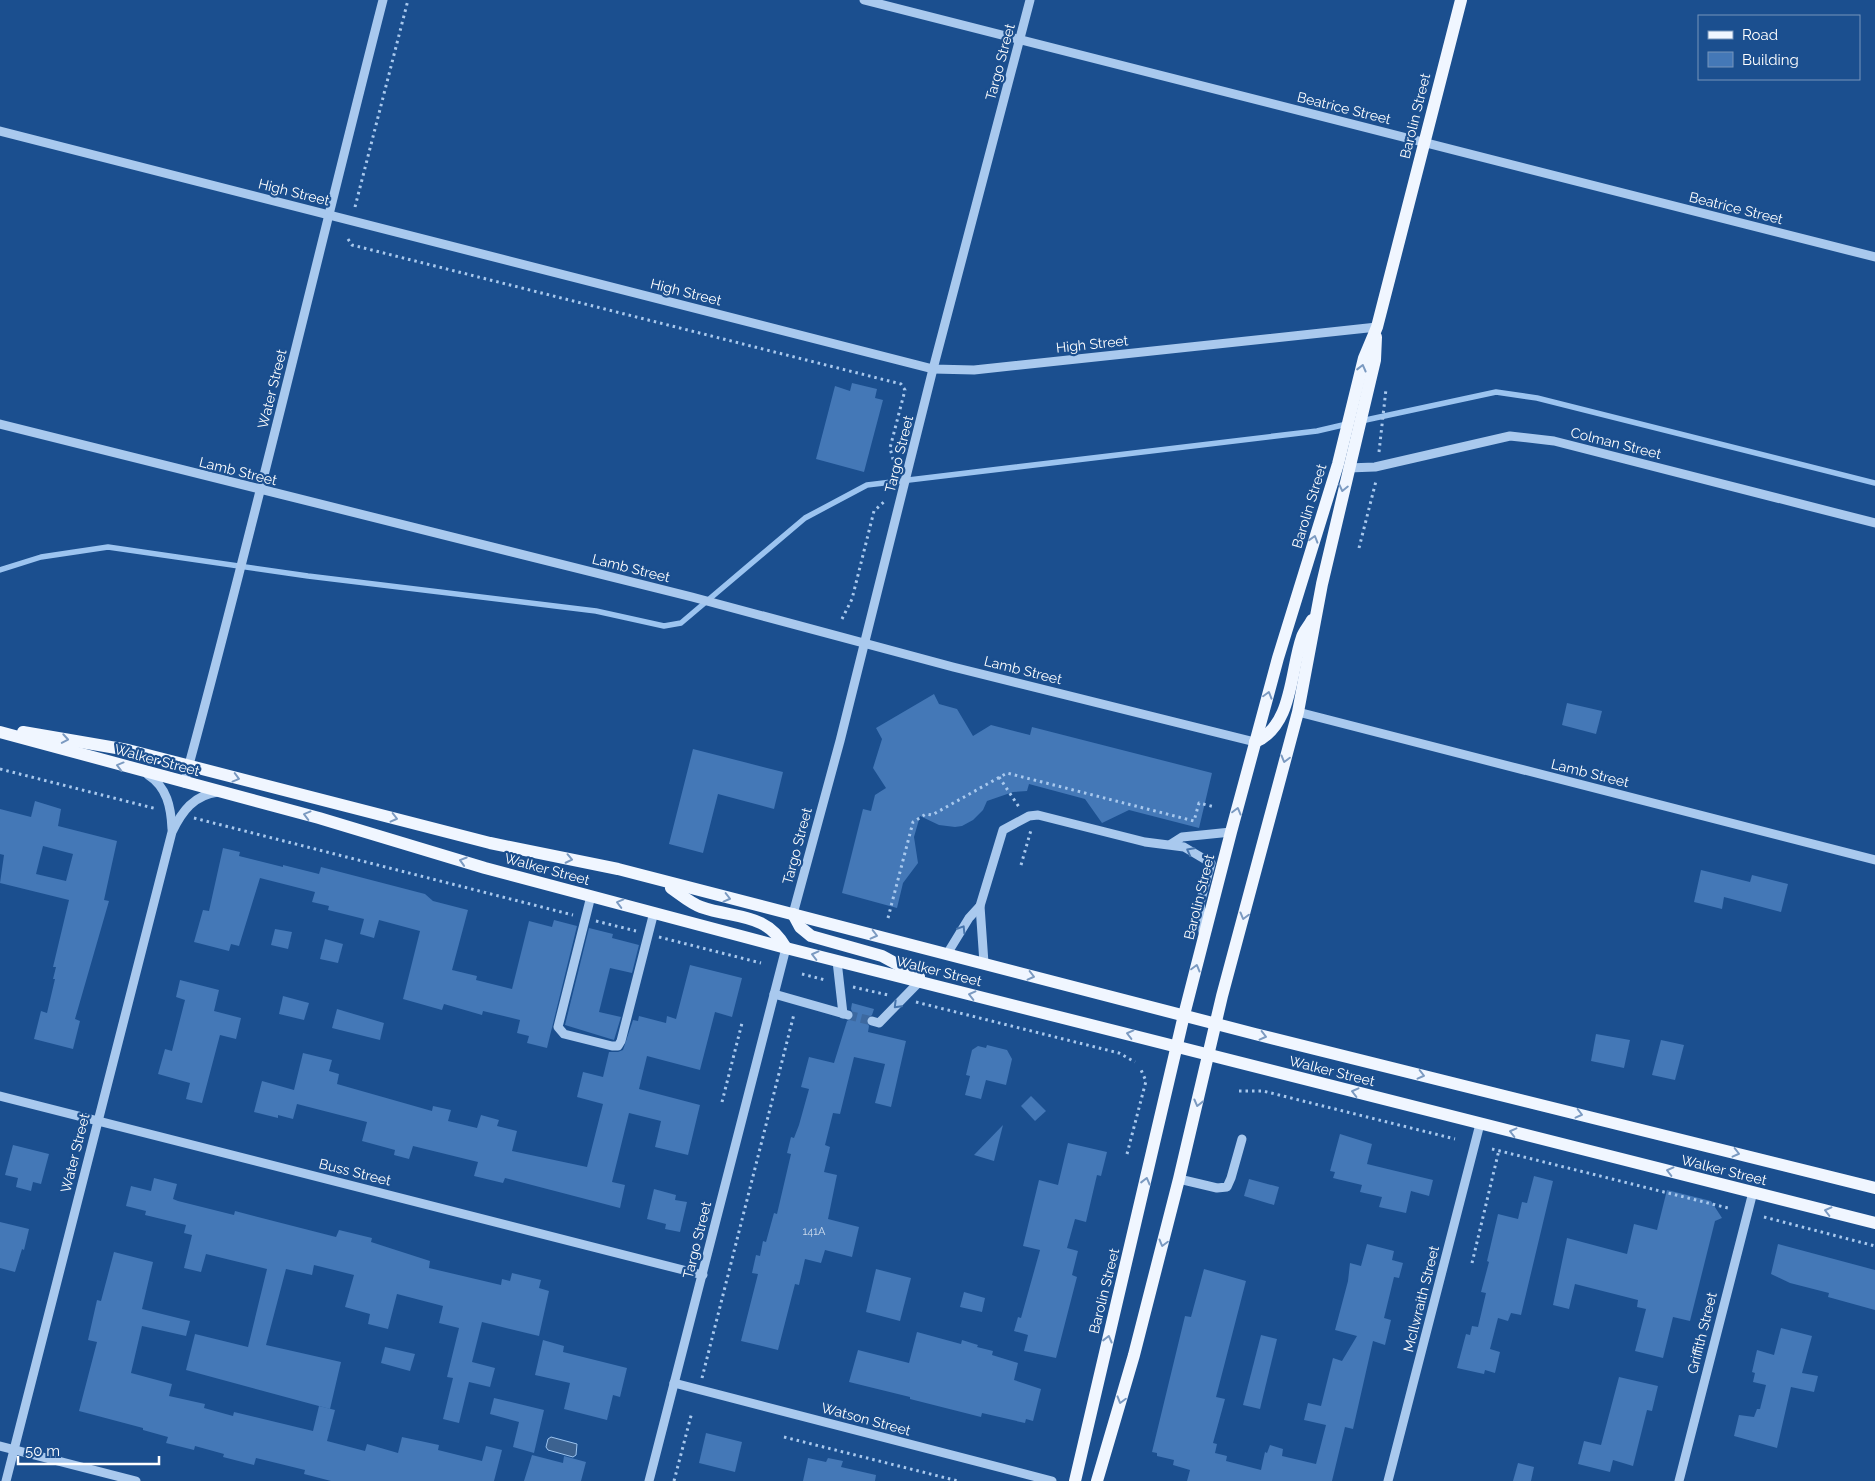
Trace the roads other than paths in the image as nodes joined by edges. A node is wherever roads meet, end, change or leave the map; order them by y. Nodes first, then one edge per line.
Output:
1 (383, 0) edge
2 (864, 0) edge
3 (1030, 0) edge
4 (1461, 0) edge
5 (1020, 40) junction
6 (0, 131) edge
7 (1424, 144) junction
8 (328, 215) junction
9 (1875, 257) edge
10 (1377, 327) junction
11 (933, 369) junction
12 (0, 424) edge
13 (1349, 441) junction
14 (1348, 468) junction
15 (261, 491) junction
16 (1875, 523) edge
17 (1317, 612) junction
18 (864, 643) junction
19 (1298, 712) junction
20 (0, 728) edge
21 (0, 732) edge
22 (1255, 742) junction
23 (189, 766) junction
24 (144, 772) junction
25 (184, 783) junction
26 (220, 792) junction
27 (172, 832) junction
28 (1231, 832) junction
29 (1170, 844) junction
30 (1875, 860) edge
31 (660, 881) junction
32 (591, 896) junction
33 (980, 906) junction
34 (654, 912) junction
35 (793, 914) junction
36 (1204, 939) junction
37 (786, 948) junction
38 (947, 954) junction
39 (837, 960) junction
40 (984, 963) junction
41 (920, 981) junction
42 (935, 985) junction
43 (774, 994) junction
44 (1184, 1015) junction
45 (872, 1021) tunnel mouth
46 (1216, 1024) junction
47 (1177, 1046) junction
48 (1209, 1055) junction
49 (0, 1096) edge
50 (98, 1121) junction
51 (1480, 1124) junction
52 (1242, 1139) dead end
53 (1179, 1179) junction
54 (1875, 1188) edge
55 (1753, 1192) junction
56 (1875, 1223) edge
57 (703, 1275) junction
58 (674, 1383) junction
59 (0, 1446) edge
60 (14, 1450) junction
61 (6, 1481) edge
62 (136, 1481) edge
63 (649, 1481) edge
64 (1052, 1481) edge
65 (1075, 1481) edge
66 (1097, 1481) edge
67 (1388, 1481) edge
68 (1679, 1481) edge

1 - 8 street, Water Street
2 - 5 street, Beatrice Street
3 - 5 street, Targo Street
4 - 7 main road, Barolin Street
5 - 7 street, Beatrice Street
5 - 11 street, Targo Street
6 - 8 street, High Street
7 - 9 street, Beatrice Street
7 - 10 main road, Barolin Street
8 - 11 street, High Street
8 - 15 street, Water Street
10 - 11 street, High Street
10 - 13 main road, Barolin Street
11 - 18 street, Targo Street
12 - 15 street, Lamb Street
13 - 14 main road, Barolin Street
22 -> 13 main road, Barolin Street
14 - 16 street, Colman Street
14 -> 17 main road, Barolin Street
15 - 18 street, Lamb Street
15 - 23 street, Water Street
17 - 19 main road, Barolin Street
17 - 22 main road
18 - 22 street, Lamb Street
18 - 35 street, Targo Street
19 - 30 street, Lamb Street
19 -> 46 main road, Barolin Street
20 -> 23 main road, Walker Street
24 -> 21 main road, Walker Street
28 -> 22 main road, Barolin Street
23 - 25 street, Water Street
23 -> 31 main road, Walker Street
24 - 25 main road, Walker Street
24 - 27 street, Water Street
25 - 26 main road, Walker Street
26 - 27 street, Water Street
32 -> 26 main road, Walker Street
27 - 50 street, Water Street
28 - 29 street
28 - 36 main road, Barolin Street
29 - 33 street
36 -> 29 street
31 -> 35 main road, Walker Street
31 - 37 main road
34 -> 32 main road, Walker Street
32 - 34 street
38 -> 33 street
33 - 40 street
34 - 37 main road, Walker Street
35 -> 38 main road, Walker Street
35 - 42 main road
44 -> 36 main road, Barolin Street
39 -> 37 main road, Walker Street
37 - 43 street, Targo Street
38 - 40 main road, Walker Street
39 - 41 main road, Walker Street
39 - 43 street
40 -> 44 main road, Walker Street
41 - 42 main road, Walker Street
41 -> 45 street
47 -> 42 main road, Walker Street
43 - 57 street, Targo Street
44 - 46 main road, Walker Street
44 - 47 main road, Barolin Street
46 - 48 main road, Barolin Street
46 -> 54 main road, Walker Street
47 - 48 main road, Walker Street
65 -> 47 main road, Barolin Street
51 -> 48 main road, Walker Street
48 -> 53 main road, Barolin Street
49 - 50 street, Buss Street
50 - 57 street, Buss Street
50 - 60 street, Water Street
55 -> 51 main road, Walker Street
51 - 67 street, McIlwraith Street
52 - 53 street
53 -> 66 main road, Barolin Street
56 -> 55 main road, Walker Street
55 - 68 street, Griffith Street
57 - 58 street, Targo Street
58 - 63 street, Targo Street
58 - 64 street, Watson Street
59 - 60 street
60 - 61 street, Water Street
60 - 62 street

